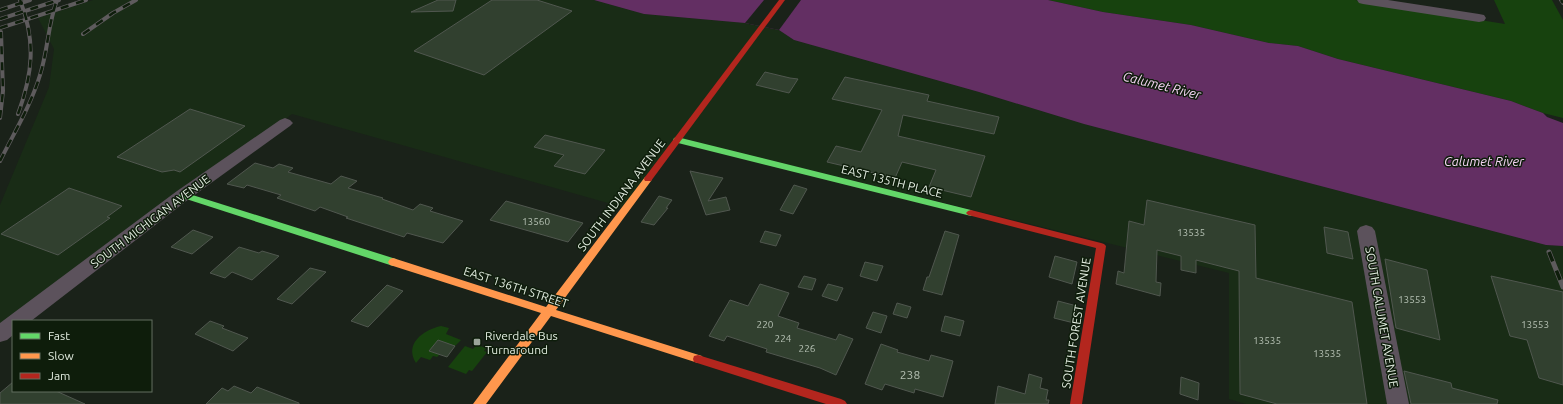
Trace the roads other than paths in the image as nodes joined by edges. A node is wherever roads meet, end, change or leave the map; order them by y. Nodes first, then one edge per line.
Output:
1 (782, 0) edge
2 (1363, 0) edge
3 (1479, 18) dead end
4 (286, 123) dead end
5 (678, 140) junction
6 (182, 195) junction
7 (1366, 230) dead end
8 (1101, 246) joint
9 (549, 310) junction
10 (18, 320) edge
11 (12, 325) edge
12 (0, 334) edge
13 (479, 404) edge
14 (841, 404) edge
15 (1076, 404) edge
16 (1398, 404) edge

1 - 5 street, SOUTH INDIANA AVENUE
2 - 3 street
4 - 6 street, SOUTH MICHIGAN AVENUE
5 - 8 street, EAST 135TH PLACE
5 - 9 street, SOUTH INDIANA AVENUE
6 - 9 street, EAST 136TH STREET
6 - 10 street, SOUTH MICHIGAN AVENUE
7 - 16 street, SOUTH CALUMET AVENUE
8 - 15 street, SOUTH FOREST AVENUE
9 - 13 street, SOUTH INDIANA AVENUE
9 - 14 street, EAST 136TH STREET
11 - 12 street

